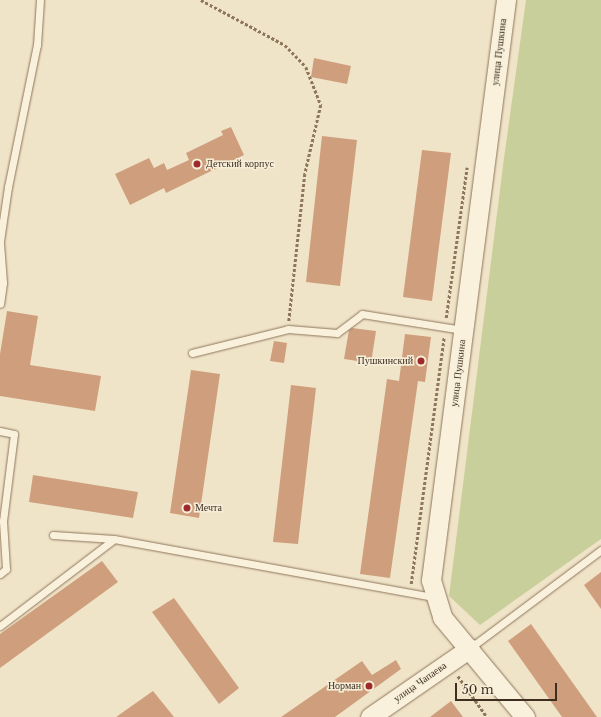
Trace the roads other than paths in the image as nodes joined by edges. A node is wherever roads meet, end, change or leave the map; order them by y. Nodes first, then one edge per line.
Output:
1 (40, 0) edge
2 (506, 0) edge
3 (0, 242) edge
4 (0, 304) edge
5 (454, 329) junction
6 (192, 353) dead end
7 (0, 431) edge
8 (53, 536) dead end
9 (114, 538) junction
10 (601, 550) edge
11 (0, 574) edge
12 (435, 597) junction
13 (0, 626) edge
14 (470, 648) junction
15 (370, 717) edge
16 (525, 717) edge

1 - 3 lane
2 - 5 street, улица Пушкина
3 - 4 lane
5 - 6 lane
5 - 12 street, улица Пушкина
7 - 11 lane
8 - 9 lane
9 - 12 lane
9 - 13 lane
10 - 14 lane
12 - 14 street, улица Пушкина
14 - 15 street, улица Чапаева
14 - 16 street, улица Пушкина

